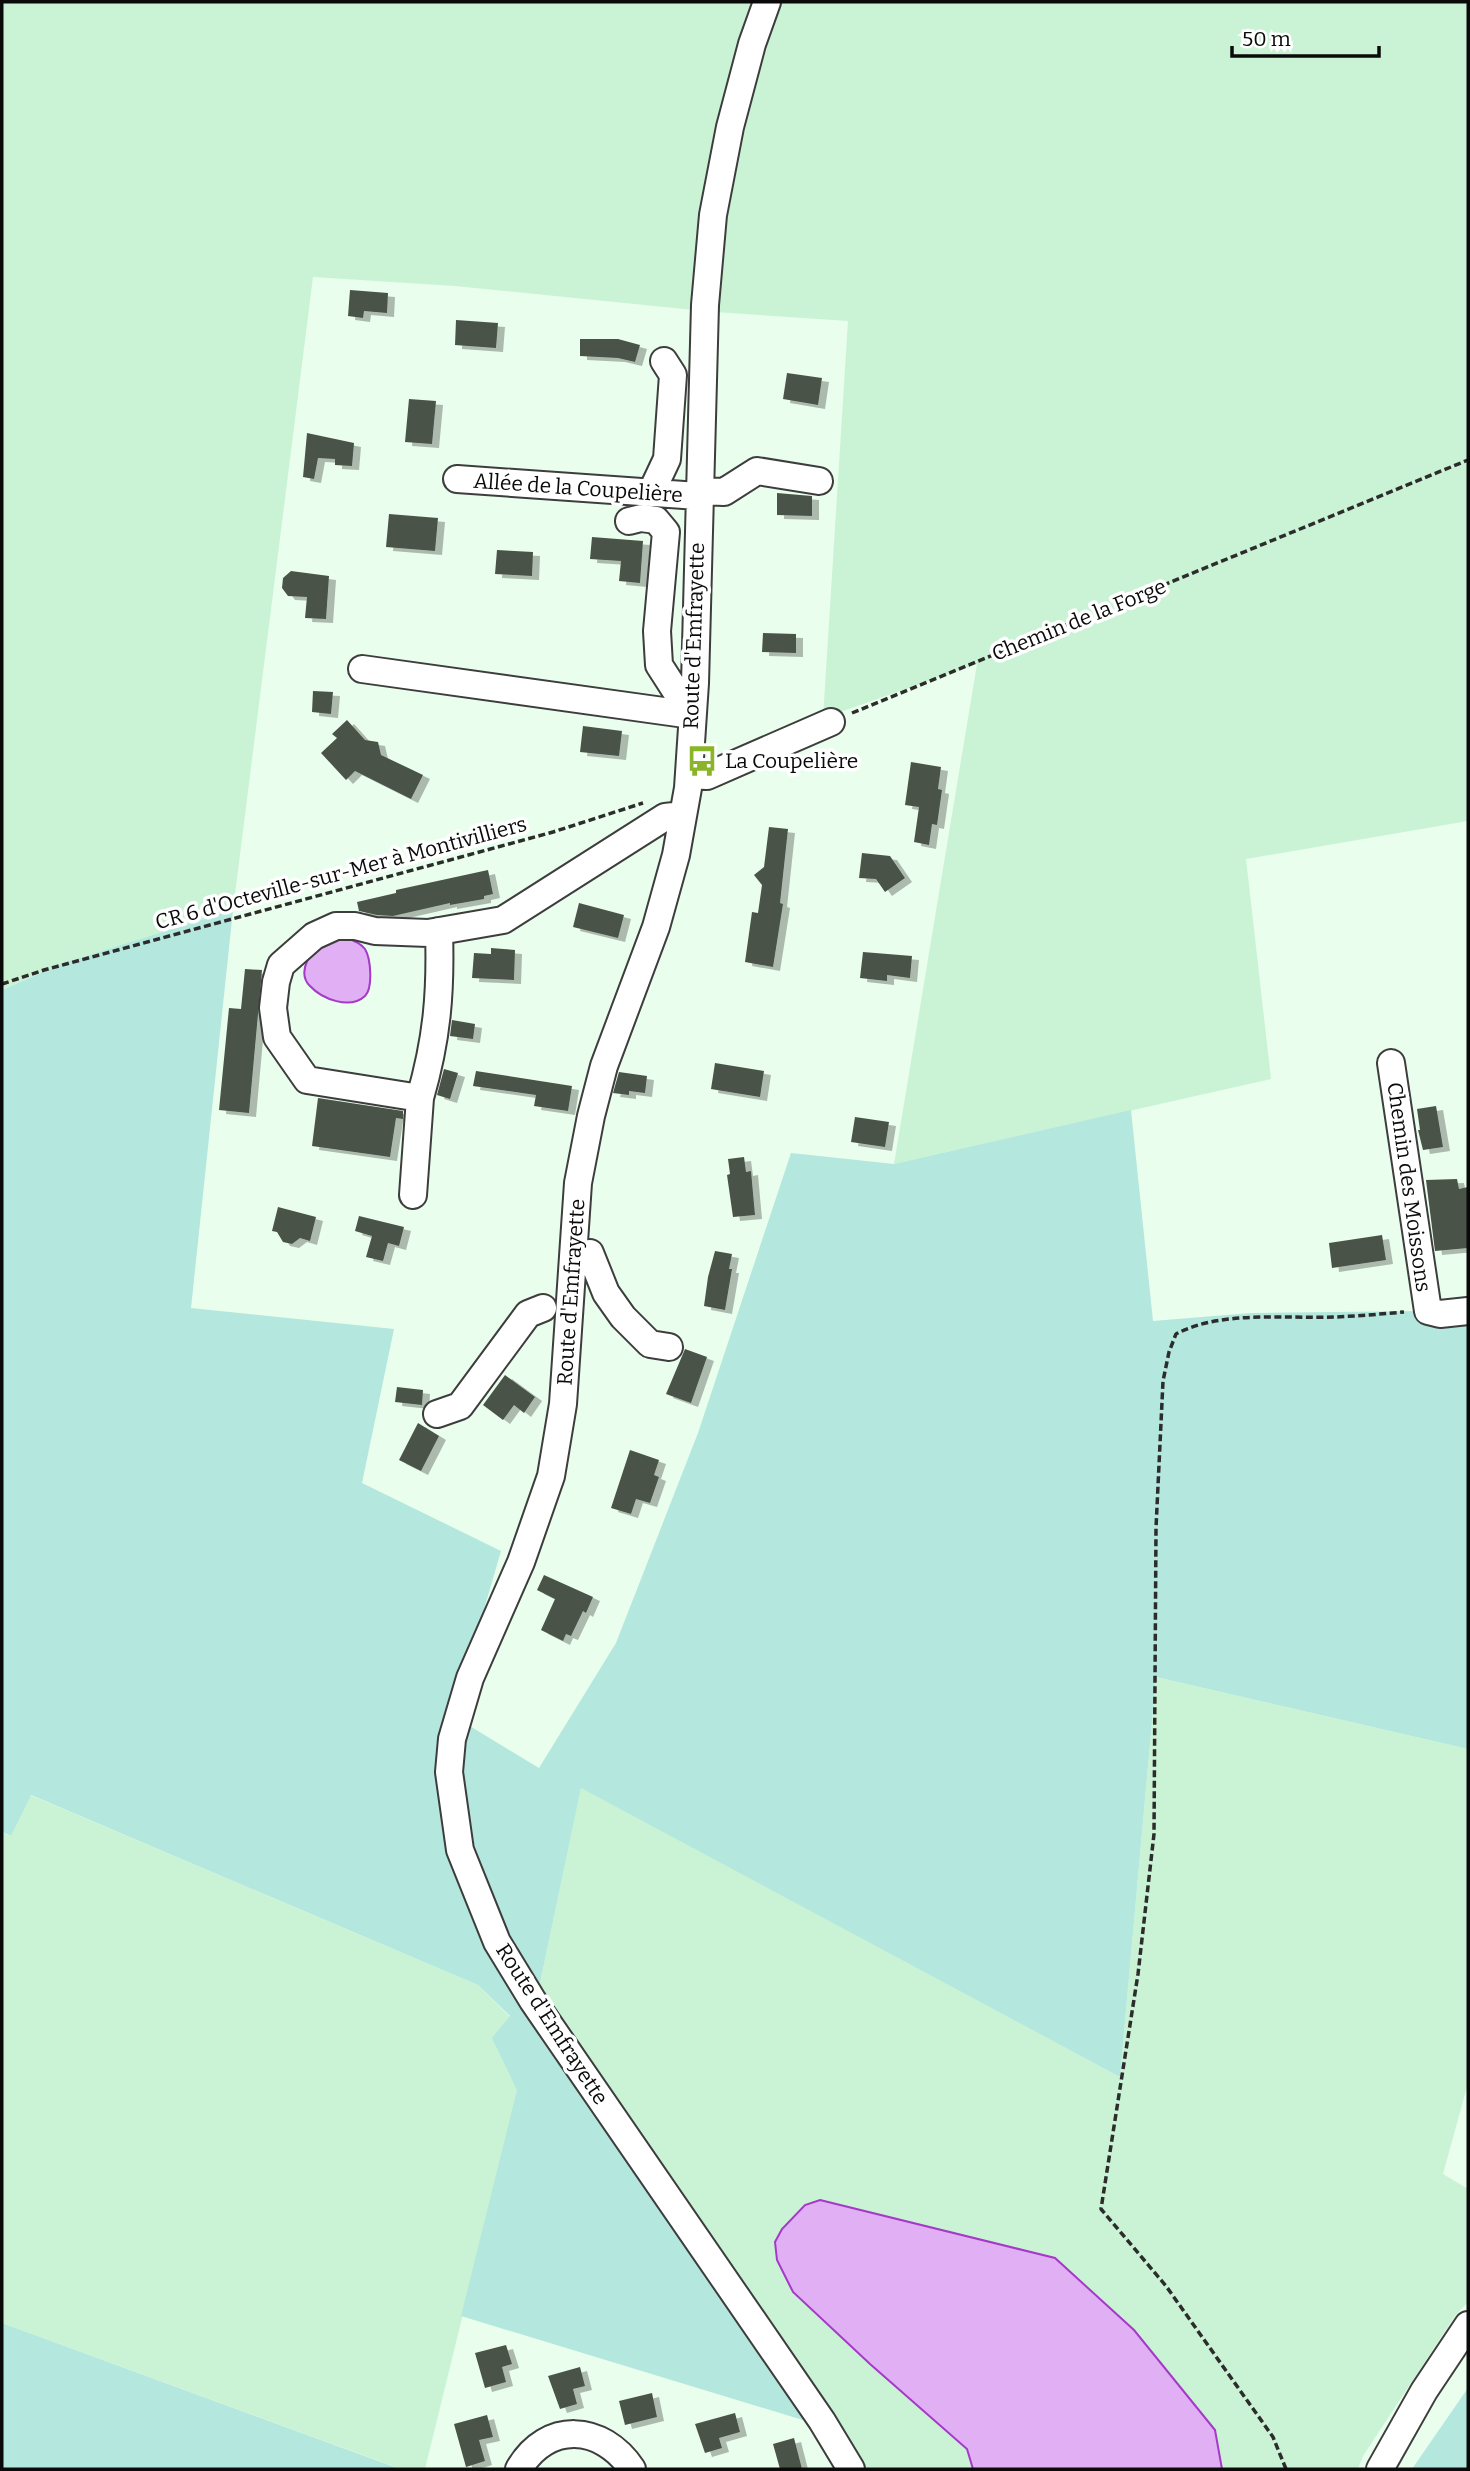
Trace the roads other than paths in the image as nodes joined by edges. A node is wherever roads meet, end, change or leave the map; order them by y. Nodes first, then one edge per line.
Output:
1 (767, 2) edge
2 (664, 361) dead end
3 (457, 479) dead end
4 (819, 481) dead end
5 (651, 493) junction
6 (699, 494) junction
7 (629, 521) dead end
8 (362, 669) dead end
9 (693, 704) junction
10 (831, 722) road end
11 (689, 775) junction
12 (683, 814) junction
13 (439, 931) junction
14 (1391, 1063) dead end
15 (420, 1098) junction
16 (414, 1195) dead end
17 (590, 1253) dead end
18 (542, 1308) dead end
19 (1468, 1311) edge
20 (669, 1347) dead end
21 (437, 1414) dead end
22 (1468, 2325) edge
23 (519, 2469) edge
24 (632, 2469) edge
25 (852, 2469) edge
26 (1380, 2469) edge

1 - 6 street, Route d'Emfrayette
2 - 5 street
3 - 5 street, Allée de la Coupelière
4 - 6 street, Allée de la Coupelière
5 - 6 street, Allée de la Coupelière
6 - 9 street, Route d'Emfrayette
7 - 9 street
8 - 9 street
9 - 11 street, Route d'Emfrayette
10 - 11 street
11 - 12 street, Route d'Emfrayette
12 - 13 street
12 - 25 street, Route d'Emfrayette
13 - 15 street
13 - 15 street
14 - 19 street, Chemin des Moissons
15 - 16 street
17 - 20 street
18 - 21 street
22 - 26 street
23 - 24 street

